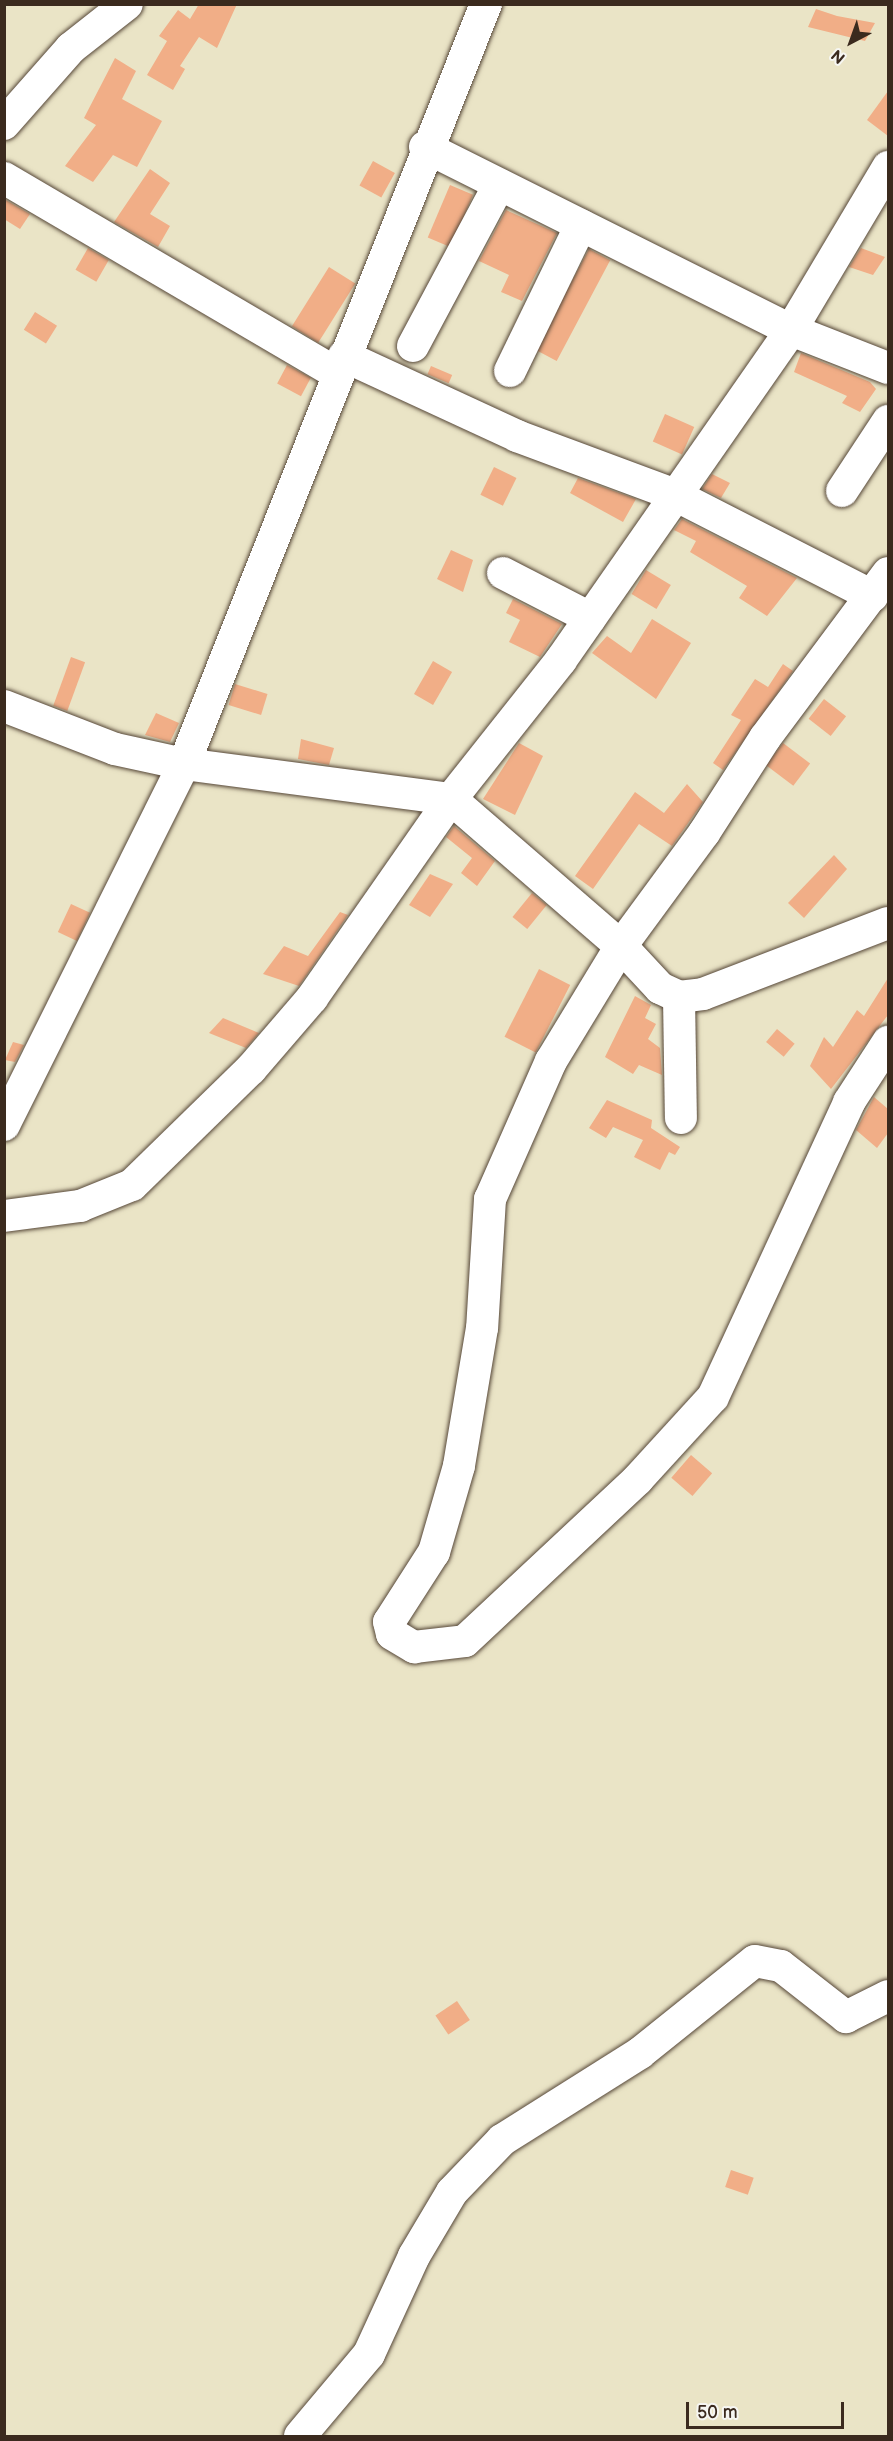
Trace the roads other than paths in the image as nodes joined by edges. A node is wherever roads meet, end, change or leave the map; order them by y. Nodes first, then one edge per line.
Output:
1 (127, 4) edge
2 (486, 4) edge
3 (4, 124) edge
4 (425, 147) junction
5 (888, 167) edge
6 (4, 178) edge
7 (499, 185) junction
8 (581, 225) junction
9 (791, 330) junction
10 (413, 346) dead end
11 (340, 364) junction
12 (888, 368) edge
13 (510, 372) dead end
14 (888, 421) edge
15 (842, 491) dead end
16 (673, 494) junction
17 (503, 573) dead end
18 (880, 585) edge
19 (590, 618) junction
20 (4, 706) edge
21 (184, 764) junction
22 (451, 799) junction
23 (888, 923) edge
24 (621, 946) junction
25 (679, 997) junction
26 (888, 1042) edge
27 (681, 1118) dead end
28 (4, 1125) edge
29 (4, 1216) edge
30 (888, 1996) edge
31 (300, 2436) edge

1 - 3 street
2 - 4 street
4 - 7 street
4 - 11 street
5 - 9 street
6 - 11 street
7 - 8 street
7 - 10 street
8 - 9 street
8 - 13 street
9 - 12 street
9 - 16 street
11 - 16 street
11 - 21 street
14 - 15 street
16 - 18 street
16 - 19 street
17 - 19 street
18 - 24 street
19 - 22 street
20 - 21 street
21 - 22 street
21 - 28 street
22 - 24 street
22 - 29 street
23 - 25 street
24 - 25 street
24 - 26 street
25 - 27 street
30 - 31 street

